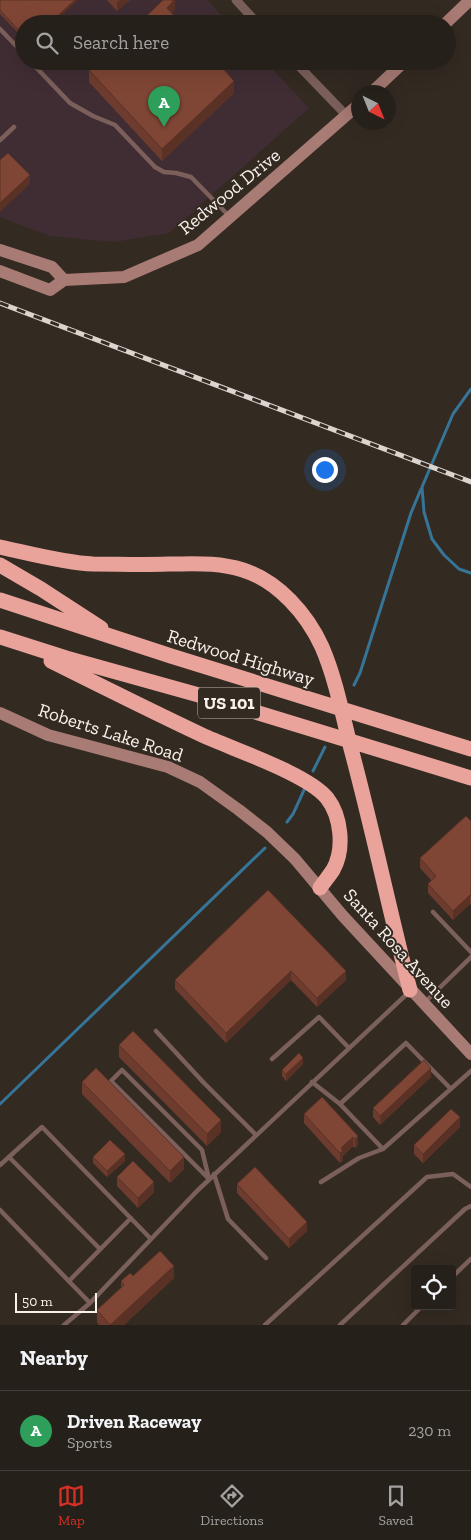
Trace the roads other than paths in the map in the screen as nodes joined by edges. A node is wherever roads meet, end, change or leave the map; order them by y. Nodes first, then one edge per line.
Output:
1 (236, 0) edge
2 (470, 0) edge
3 (248, 15) edge
4 (454, 15) edge
5 (0, 29) edge
6 (15, 45) edge
7 (39, 70) edge
8 (303, 70) edge
9 (395, 70) edge
10 (379, 85) edge
11 (351, 112) edge
12 (347, 116) junction
13 (14, 127) dead end
14 (0, 140) edge
15 (230, 217) junction
16 (0, 250) edge
17 (0, 271) edge
18 (64, 280) junction
19 (0, 546) edge
20 (0, 565) edge
21 (0, 600) edge
22 (0, 637) edge
23 (117, 638) junction
24 (0, 712) edge
25 (471, 749) edge
26 (471, 778) edge
27 (320, 888) junction
28 (433, 912) dead end
29 (471, 952) edge
30 (471, 957) edge
31 (410, 990) junction
32 (423, 1004) junction
33 (156, 1031) dead end
34 (349, 1048) junction
35 (469, 1049) edge
36 (272, 1059) dead end
37 (471, 1071) edge
38 (312, 1082) junction
39 (452, 1089) junction
40 (340, 1104) junction
41 (256, 1135) junction
42 (384, 1149) junction
43 (9, 1157) junction
44 (0, 1165) edge
45 (214, 1174) junction
46 (209, 1179) junction
47 (321, 1182) dead end
48 (471, 1187) edge
49 (471, 1206) edge
50 (0, 1210) edge
51 (131, 1218) junction
52 (151, 1239) junction
53 (100, 1248) junction
54 (266, 1258) dead end
55 (471, 1259) edge
56 (456, 1273) edge
57 (69, 1281) junction
58 (90, 1303) junction
59 (418, 1310) edge
60 (64, 1325) edge
61 (265, 1325) edge
62 (340, 1325) edge
63 (403, 1325) edge

1 - 3 street
2 - 4 street
5 - 6 lane
7 - 15 lane
8 - 12 street
9 - 10 street
11 - 12 street, Redwood Drive
12 - 15 street, Redwood Drive
13 - 14 lane
15 - 18 street, Redwood Drive
16 - 18 street
17 - 18 street, Redwood Drive
19 - 31 highway
20 - 23 highway
21 - 23 highway, Redwood Highway / US 101
22 - 26 highway, US 101
22 - 27 highway
23 - 25 highway, Redwood Highway / US 101
24 - 27 street, Roberts Lake Road
27 - 31 street, Santa Rosa Avenue
28 - 29 lane
30 - 32 lane
31 - 32 street, Santa Rosa Avenue
31 - 34 lane
32 - 35 street, Santa Rosa Avenue
33 - 41 lane
34 - 36 lane
34 - 38 lane
37 - 39 lane
38 - 40 lane
38 - 41 lane
39 - 40 lane
39 - 42 lane
40 - 42 lane
41 - 45 lane
42 - 47 lane
43 - 44 lane
43 - 51 lane
43 - 53 lane
45 - 46 lane
45 - 54 lane
46 - 46 lane
46 - 52 lane
48 - 61 lane
49 - 62 lane
50 - 57 lane
51 - 52 lane
51 - 53 lane
52 - 58 lane
53 - 57 lane
55 - 56 lane
57 - 58 lane
58 - 60 lane
59 - 63 lane

